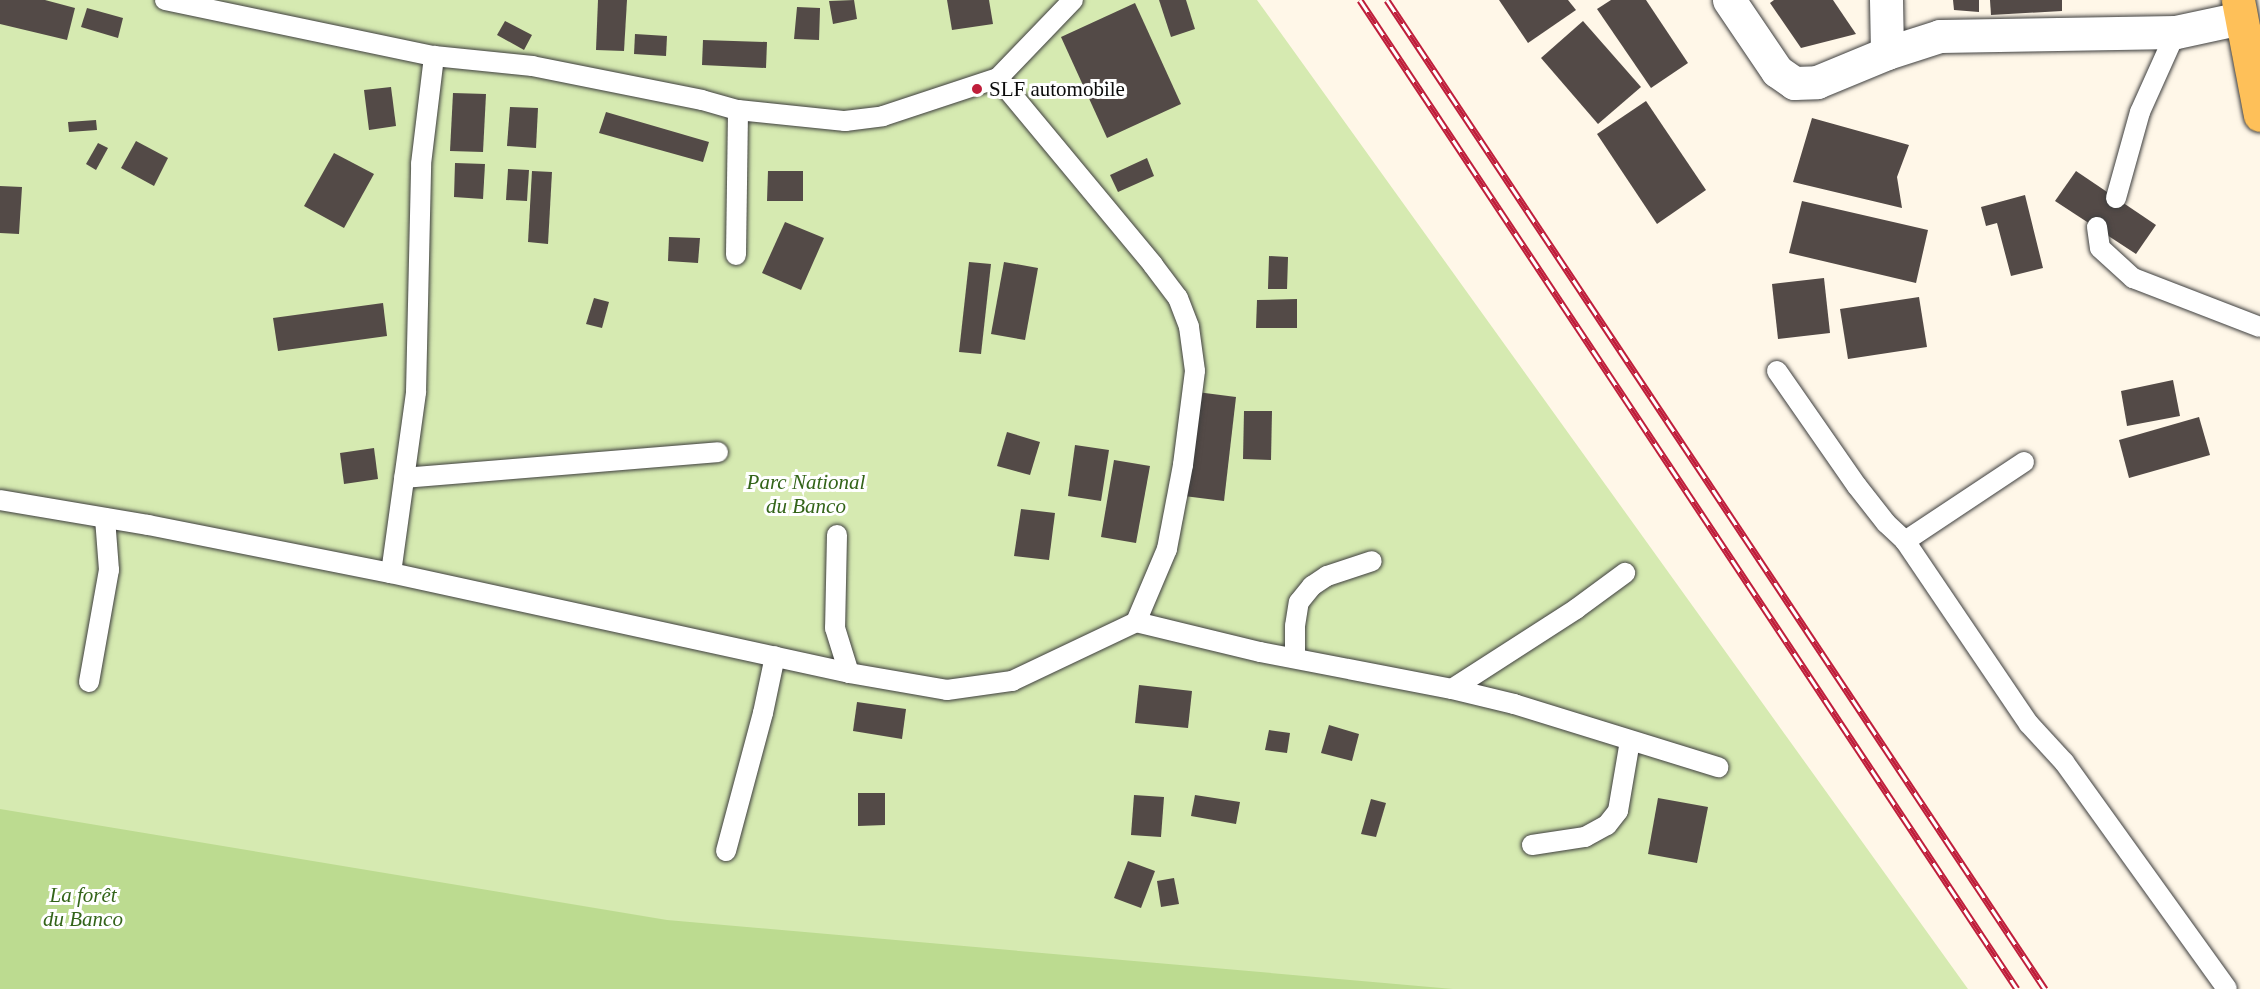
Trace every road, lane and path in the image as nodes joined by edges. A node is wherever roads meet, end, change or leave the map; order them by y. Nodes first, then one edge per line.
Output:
1 (165, 0) edge
2 (1073, 0) edge
3 (1729, 0) edge
4 (1886, 0) edge
5 (2239, 9) edge
6 (2176, 32) junction
7 (1887, 53) junction
8 (434, 56) junction
9 (998, 78) junction
10 (738, 110) junction
11 (2260, 115) edge
12 (2116, 198) dead end
13 (2097, 227) dead end
14 (736, 255) dead end
15 (2260, 327) edge
16 (1777, 371) dead end
17 (718, 452) dead end
18 (2024, 462) dead end
19 (404, 478) junction
20 (0, 500) edge
21 (105, 518) junction
22 (837, 535) dead end
23 (1905, 541) junction
24 (1372, 561) dead end
25 (391, 573) junction
26 (1626, 573) dead end
27 (1136, 622) junction
28 (775, 656) junction
29 (1295, 657) junction
30 (849, 673) junction
31 (89, 682) dead end
32 (1452, 689) junction
33 (1630, 741) junction
34 (1718, 767) dead end
35 (1532, 845) dead end
36 (726, 851) dead end
37 (2227, 989) edge

1 - 8 lane
2 - 9 lane
3 - 7 street
4 - 7 street
5 - 6 street
5 - 11 main road
6 - 7 street
6 - 12 lane
8 - 10 lane
8 - 19 lane
9 - 10 lane
9 - 27 lane
10 - 14 lane
13 - 15 lane
16 - 23 lane
17 - 19 lane
18 - 23 lane
19 - 25 lane
20 - 21 lane
21 - 25 lane
21 - 31 lane
22 - 30 lane
23 - 37 lane
24 - 29 lane
25 - 28 lane
26 - 32 lane
27 - 29 lane
27 - 30 lane
28 - 30 lane
28 - 36 lane
29 - 32 lane
32 - 33 lane
33 - 34 lane
33 - 35 lane

